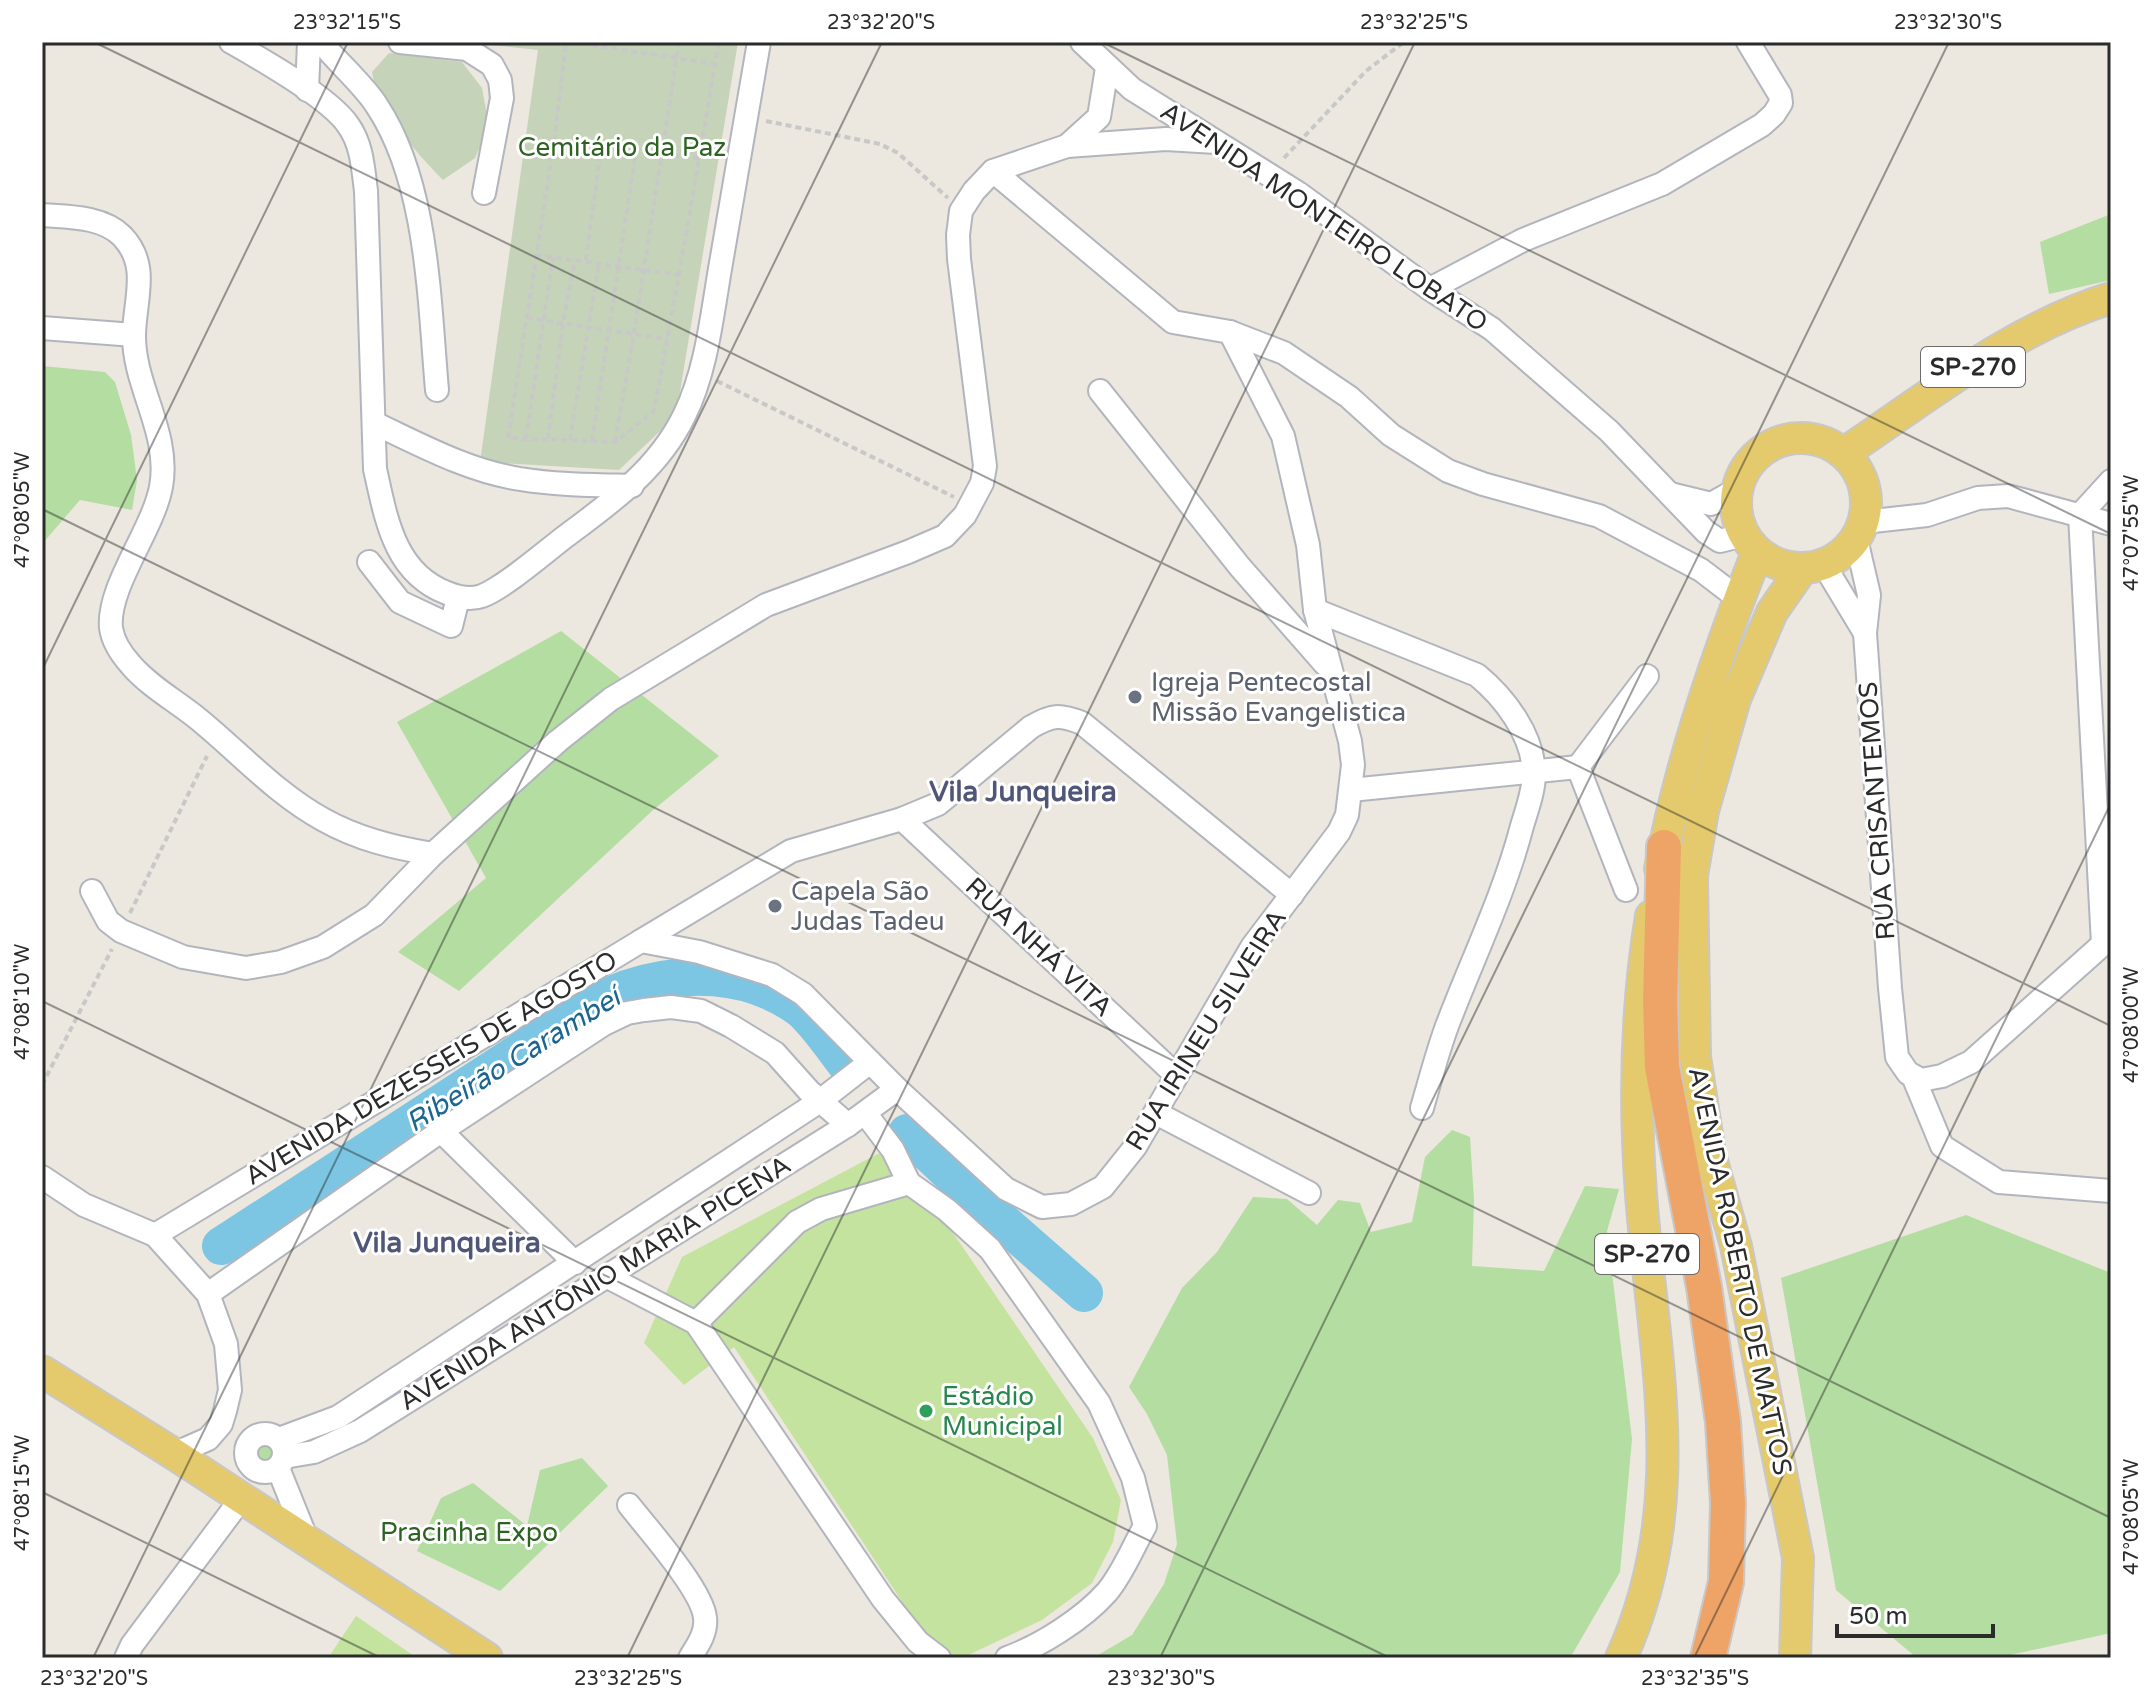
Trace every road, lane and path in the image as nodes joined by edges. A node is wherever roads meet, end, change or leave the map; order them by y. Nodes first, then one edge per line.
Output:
1 (231, 42) edge
2 (309, 42) edge
3 (321, 42) edge
4 (400, 42) edge
5 (569, 42) edge
6 (679, 42) edge
7 (719, 42) edge
8 (759, 42) edge
9 (1082, 42) edge
10 (1404, 42) edge
11 (1748, 42) edge
12 (677, 58) junction
13 (715, 64) junction
14 (1107, 68) junction
15 (307, 90) junction
16 (746, 117) junction
17 (1216, 142) junction
18 (554, 143) junction
19 (1067, 146) junction
20 (601, 148) junction
21 (636, 151) junction
22 (660, 154) junction
23 (699, 158) junction
24 (993, 171) junction
25 (1269, 175) junction
26 (484, 193) dead end
27 (961, 211) junction
28 (42, 215) edge
29 (536, 255) junction
30 (553, 257) junction
31 (575, 260) junction
32 (585, 261) junction
33 (599, 263) junction
34 (620, 266) junction
35 (644, 270) junction
36 (679, 275) junction
37 (1430, 289) junction
38 (2111, 298) edge
39 (527, 318) junction
40 (543, 320) junction
41 (563, 323) junction
42 (587, 326) junction
43 (42, 328) edge
44 (608, 330) junction
45 (1230, 332) junction
46 (634, 333) junction
47 (134, 335) junction
48 (667, 339) junction
49 (700, 373) junction
50 (437, 390) dead end
51 (1100, 391) dead end
52 (374, 423) junction
53 (526, 439) junction
54 (548, 439) junction
55 (570, 440) junction
56 (592, 441) junction
57 (615, 442) junction
58 (1844, 453) junction
59 (2111, 481) edge
60 (632, 486) junction
61 (1736, 490) junction
62 (1669, 494) junction
63 (970, 505) junction
64 (2080, 515) junction
65 (2111, 524) edge
66 (1860, 530) junction
67 (1750, 544) junction
68 (369, 562) dead end
69 (1813, 567) junction
70 (458, 598) junction
71 (1739, 599) junction
72 (1315, 610) junction
73 (1865, 633) junction
74 (1329, 668) junction
75 (1647, 676) dead end
76 (1578, 767) junction
77 (1534, 771) junction
78 (1351, 790) junction
79 (902, 819) junction
80 (1664, 847) junction
81 (433, 854) junction
82 (1626, 890) dead end
83 (92, 891) dead end
84 (1292, 895) junction
85 (2107, 940) edge
86 (641, 941) junction
87 (870, 1062) junction
88 (1176, 1075) junction
89 (1913, 1076) junction
90 (897, 1089) junction
91 (820, 1101) junction
92 (1422, 1108) dead end
93 (1156, 1113) junction
94 (856, 1119) junction
95 (441, 1131) junction
96 (42, 1177) edge
97 (909, 1183) junction
98 (2111, 1191) edge
99 (1309, 1193) dead end
100 (155, 1235) junction
101 (575, 1263) junction
102 (606, 1276) junction
103 (208, 1294) junction
104 (696, 1323) junction
105 (42, 1371) edge
106 (221, 1424) junction
107 (248, 1443) junction
108 (174, 1454) junction
109 (280, 1455) junction
110 (241, 1499) junction
111 (629, 1505) dead end
112 (307, 1540) junction
113 (1635, 1627) junction
114 (126, 1658) edge
115 (487, 1658) edge
116 (690, 1658) edge
117 (939, 1658) edge
118 (1007, 1658) edge
119 (1621, 1658) edge
120 (1644, 1658) edge
121 (1708, 1658) edge
122 (1795, 1658) edge

1 - 15 street
2 - 15 street
3 - 50 street
4 - 26 street
5 - 12 path
5 - 18 path
6 - 12 path
7 - 13 path
8 - 16 street
9 - 14 street, AVENIDA MONTEIRO LOBATO
10 - 25 path
11 - 37 street
12 - 13 path
12 - 22 path
13 - 23 path
14 - 17 street, AVENIDA MONTEIRO LOBATO
14 - 19 street
15 - 52 street
16 - 27 path
16 - 49 street
17 - 19 street
17 - 25 street, AVENIDA MONTEIRO LOBATO
18 - 20 path
18 - 29 path
19 - 24 street
20 - 21 path
20 - 32 path
21 - 22 path
21 - 34 path
22 - 23 path
22 - 35 path
23 - 36 path
24 - 27 street
24 - 45 street
25 - 37 street, AVENIDA MONTEIRO LOBATO
27 - 63 street
28 - 47 street
29 - 30 path
29 - 39 path
30 - 31 path
30 - 40 path
31 - 32 path
31 - 41 path
32 - 33 path
33 - 34 path
33 - 42 path
34 - 35 path
34 - 44 path
35 - 36 path
35 - 46 path
36 - 48 path
37 - 62 street, AVENIDA MONTEIRO LOBATO
38 - 58 main road, SP-270
39 - 40 path
39 - 53 path
40 - 41 path
40 - 53 path
41 - 42 path
41 - 54 path
42 - 44 path
42 - 55 path
43 - 47 street
44 - 46 path
44 - 56 path
45 - 71 street
45 - 72 street, RUA IRINEU SILVEIRA
46 - 48 path
46 - 57 path
47 - 81 street
48 - 57 path
49 - 60 street
49 - 63 path
51 - 74 street
52 - 60 street
52 - 70 street
53 - 54 path
54 - 55 path
55 - 56 path
56 - 57 path
58 - 61 main road
58 - 66 main road
59 - 64 street
60 - 70 street
61 - 62 street
61 - 67 main road
62 - 67 street, AVENIDA MONTEIRO LOBATO
63 - 81 street
64 - 65 street
64 - 66 street
64 - 85 street
66 - 69 main road
66 - 73 street, RUA CRISANTEMOS
67 - 69 main road
67 - 71 main road, SP-270
68 - 70 street
69 - 73 street, RUA CRISANTEMOS
69 - 122 main road, AVENIDA ROBERTO DE MATTOS / SP-270
71 - 80 main road, SP-270
72 - 74 street, RUA IRINEU SILVEIRA
72 - 77 street
73 - 89 street, RUA CRISANTEMOS
74 - 78 street, RUA IRINEU SILVEIRA
75 - 76 street
76 - 77 street
76 - 82 street
77 - 78 street
77 - 92 street
78 - 84 street, RUA IRINEU SILVEIRA
79 - 84 street
79 - 86 street
79 - 88 street, RUA NHÁ VITA
80 - 113 main road, SP-270
80 - 121 highway
81 - 83 street
84 - 88 street, RUA IRINEU SILVEIRA
85 - 89 street
86 - 87 street, AVENIDA DEZESSEIS DE AGOSTO
86 - 100 street, AVENIDA DEZESSEIS DE AGOSTO
87 - 90 street, RUA IRINEU SILVEIRA
87 - 91 street, AVENIDA ANTÔNIO MARIA PICENA
88 - 93 street, RUA IRINEU SILVEIRA
89 - 98 street, RUA CRISANTEMOS
90 - 93 street, RUA IRINEU SILVEIRA
90 - 94 street, AVENIDA ANTÔNIO MARIA PICENA
91 - 94 street, AVENIDA DEZESSEIS DE AGOSTO
91 - 95 street, AVENIDA DEZESSEIS DE AGOSTO
91 - 101 street, AVENIDA ANTÔNIO MARIA PICENA
93 - 99 street
94 - 97 street, AVENIDA DEZESSEIS DE AGOSTO
94 - 102 street, AVENIDA ANTÔNIO MARIA PICENA
95 - 101 street
95 - 103 street, AVENIDA DEZESSEIS DE AGOSTO
96 - 100 street
97 - 104 street
97 - 118 street
100 - 103 street
101 - 109 street, AVENIDA ANTÔNIO MARIA PICENA
102 - 104 street
102 - 109 street, AVENIDA ANTÔNIO MARIA PICENA
103 - 106 street
104 - 117 street
105 - 108 main road
106 - 107 street
106 - 108 street
107 - 109 street
107 - 109 street
108 - 110 main road
109 - 112 street
110 - 112 main road
110 - 114 street
111 - 116 street
112 - 115 main road
113 - 119 main road, SP-270
113 - 120 main road

